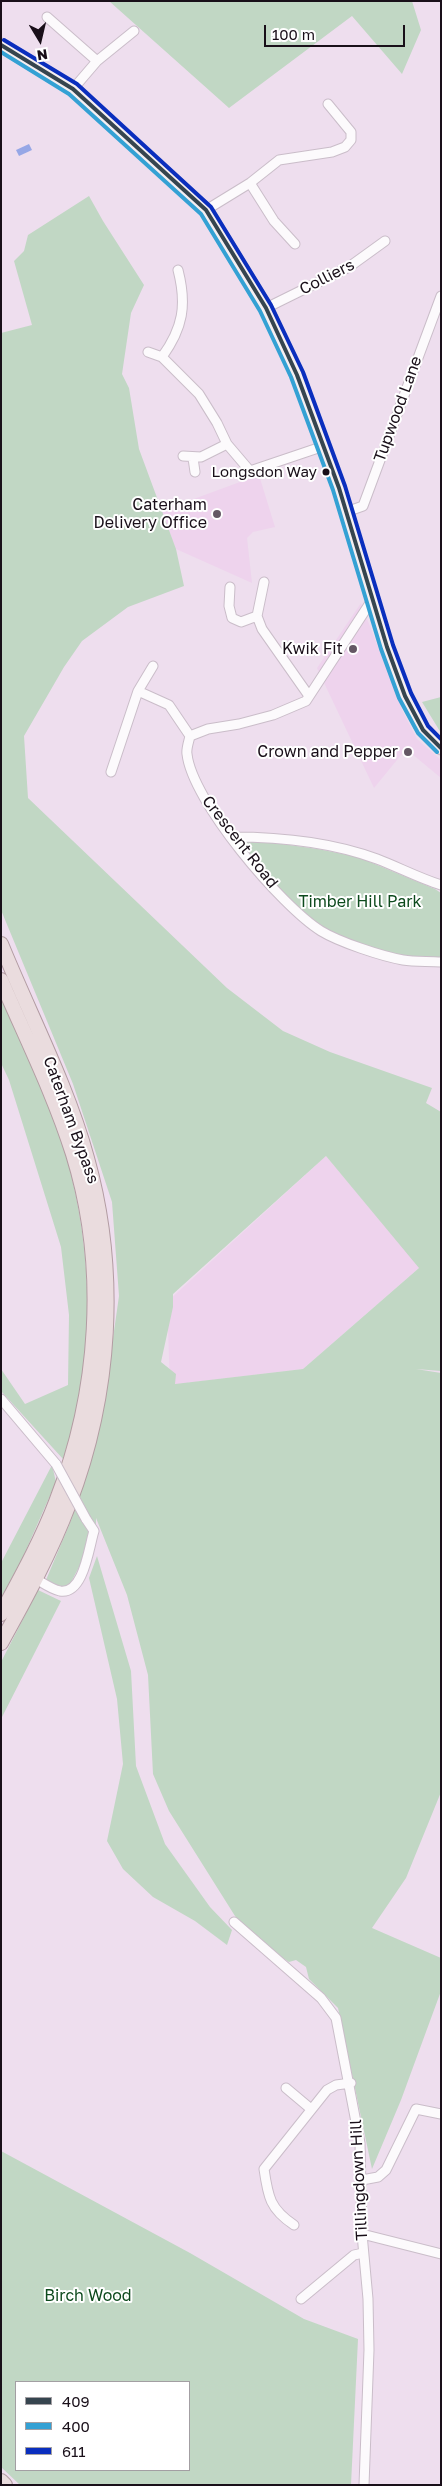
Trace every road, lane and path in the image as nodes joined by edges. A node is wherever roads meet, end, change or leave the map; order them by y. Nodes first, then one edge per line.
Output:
1 (47, 17) dead end
2 (134, 32) dead end
3 (1, 45) edge
4 (98, 61) junction
5 (73, 89) junction
6 (328, 104) dead end
7 (250, 183) junction
8 (206, 210) junction
9 (385, 241) dead end
10 (295, 244) dead end
11 (178, 270) dead end
12 (441, 296) edge
13 (266, 308) junction
14 (148, 352) dead end
15 (162, 357) junction
16 (226, 444) junction
17 (324, 446) junction
18 (183, 456) dead end
19 (193, 458) junction
20 (195, 472) dead end
21 (346, 512) junction
22 (264, 582) dead end
23 (230, 587) dead end
24 (372, 600) junction
25 (257, 616) junction
26 (153, 666) dead end
27 (138, 691) junction
28 (309, 696) junction
29 (190, 736) junction
30 (441, 748) edge
31 (110, 772) dead end
32 (232, 837) junction
33 (441, 885) edge
34 (1, 944) edge
35 (441, 962) edge
36 (1, 980) edge
37 (1, 1399) edge
38 (36, 1579) junction
39 (1, 1614) edge
40 (1, 1643) edge
41 (234, 1922) dead end
42 (351, 2083) junction
43 (286, 2088) dead end
44 (311, 2109) junction
45 (441, 2114) edge
46 (362, 2180) junction
47 (294, 2225) dead end
48 (362, 2234) junction
49 (364, 2253) junction
50 (441, 2254) edge
51 (301, 2299) dead end
52 (1, 2481) edge
53 (6, 2485) edge
54 (364, 2485) edge

1 - 4 street
2 - 4 street
3 - 5 main road
4 - 5 street
5 - 8 main road
6 - 7 street
7 - 8 street
7 - 10 street
8 - 13 main road
9 - 13 street, Colliers
11 - 15 street
12 - 21 street, Tupwood Lane
13 - 17 main road
14 - 15 street
15 - 16 street
16 - 17 street
16 - 19 street
17 - 21 main road
18 - 19 street
19 - 20 street
21 - 24 main road
22 - 25 street
23 - 25 street
24 - 28 street
24 - 30 main road
25 - 28 street
26 - 27 street
27 - 29 street
27 - 31 street
28 - 29 street
29 - 32 street, Crescent Road
32 - 33 street
32 - 35 street, Crescent Road
34 - 38 highway, Caterham Bypass
36 - 39 highway, Caterham Bypass
37 - 38 street, bridge
38 - 40 highway, Caterham Bypass
41 - 42 street, Tillingdown Hill
42 - 44 street
42 - 46 street, Tillingdown Hill
43 - 44 street
44 - 47 street
45 - 46 street
46 - 48 street, Tillingdown Hill
48 - 49 street, Tillingdown Hill
48 - 50 street
49 - 51 street
49 - 54 street, Tillingdown Hill
52 - 53 highway

